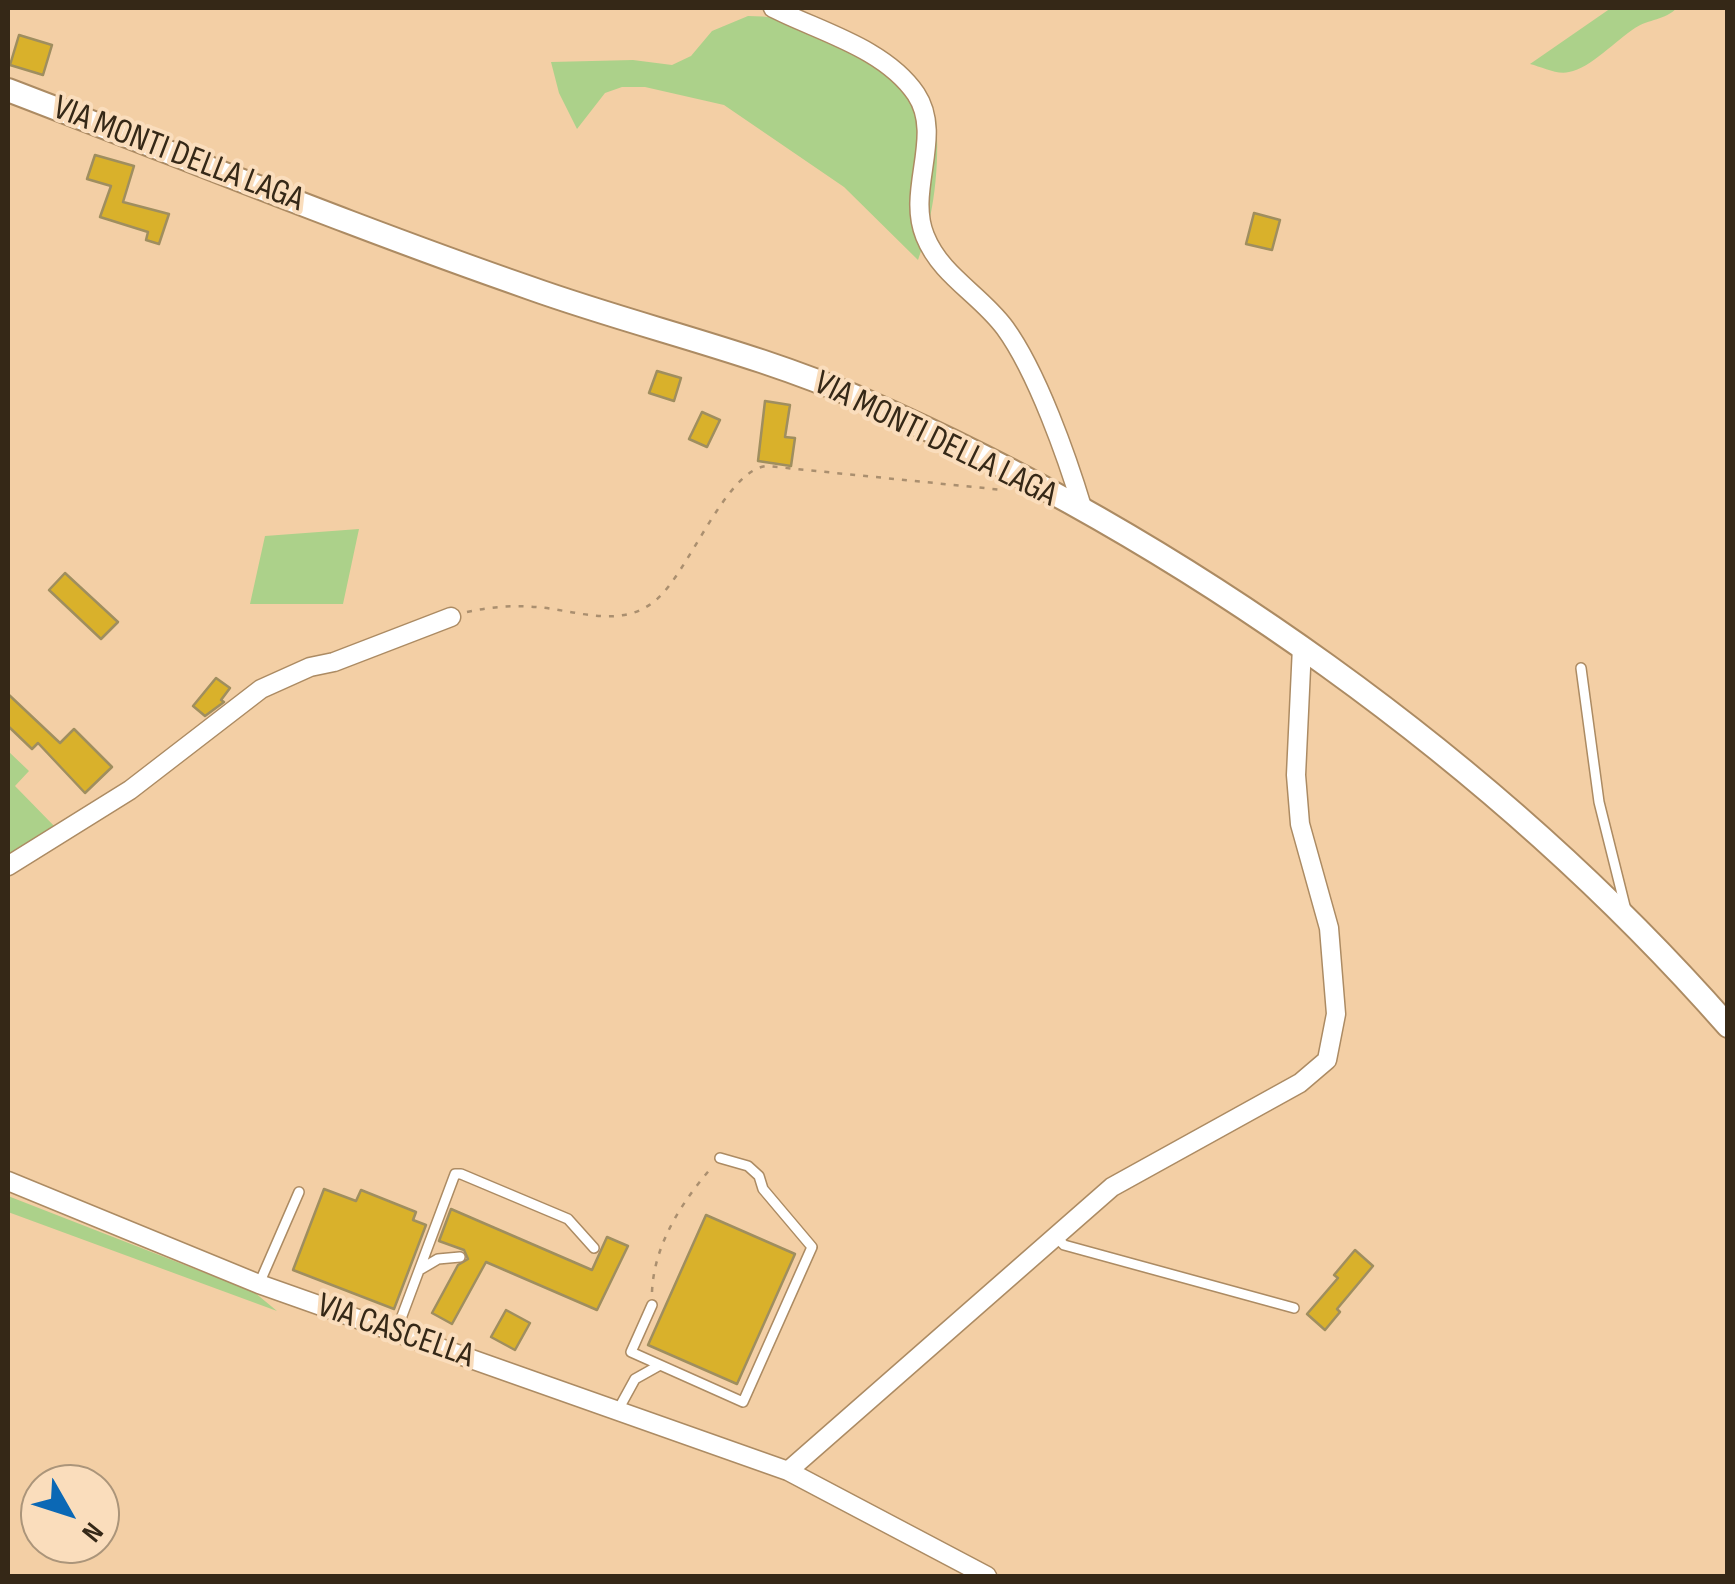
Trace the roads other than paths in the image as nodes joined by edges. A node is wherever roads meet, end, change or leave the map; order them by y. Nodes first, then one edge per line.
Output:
1 (773, 8) edge
2 (8, 90) edge
3 (1083, 510) junction
4 (451, 617) road end
5 (1302, 647) junction
6 (1581, 668) dead end
7 (8, 866) edge
8 (1628, 920) junction
9 (1728, 1026) edge
10 (720, 1158) road end
11 (8, 1181) edge
12 (299, 1192) dead end
13 (1054, 1236) junction
14 (594, 1248) dead end
15 (460, 1257) dead end
16 (421, 1269) junction
17 (260, 1284) junction
18 (652, 1305) road end
19 (1294, 1308) dead end
20 (396, 1332) junction
21 (660, 1365) junction
22 (618, 1410) junction
23 (788, 1471) junction
24 (987, 1576) edge

1 - 3 street
2 - 3 street, VIA MONTI DELLA LAGA
3 - 5 street, VIA MONTI DELLA LAGA
4 - 7 street
5 - 8 street, VIA MONTI DELLA LAGA
5 - 13 street
6 - 8 lane
8 - 9 street, VIA MONTI DELLA LAGA
10 - 21 lane
11 - 17 street, VIA CASCELLA
12 - 17 lane
13 - 19 lane
13 - 23 street
14 - 16 lane
15 - 16 lane
16 - 20 lane
17 - 20 street, VIA CASCELLA
18 - 21 lane
20 - 22 street, VIA CASCELLA
21 - 22 lane
22 - 23 street, VIA CASCELLA
23 - 24 street, VIA CASCELLA

